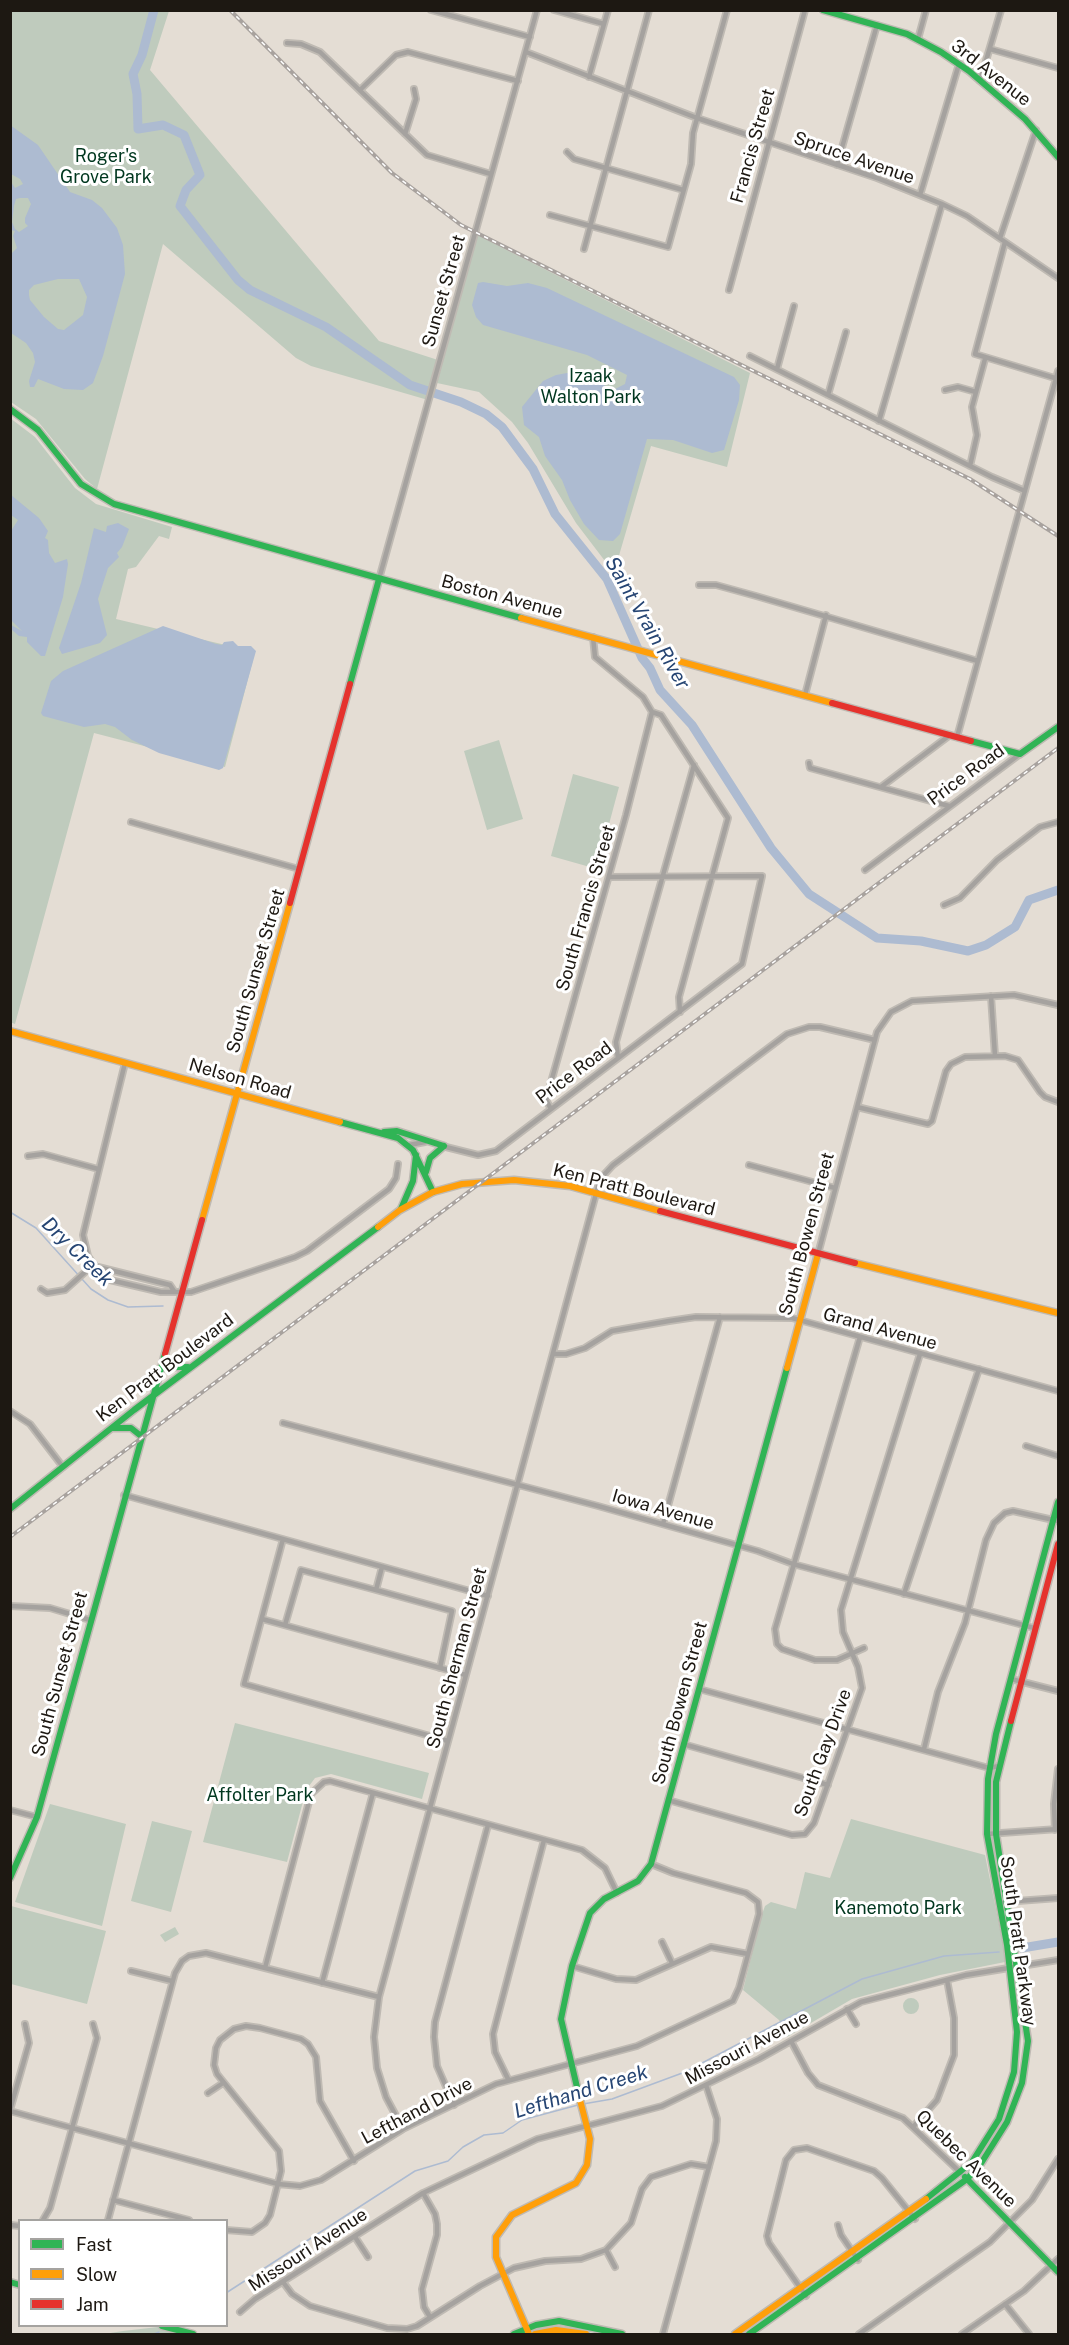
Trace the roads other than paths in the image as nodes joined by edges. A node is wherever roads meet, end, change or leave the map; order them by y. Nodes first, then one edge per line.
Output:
1 (431, 10) edge
2 (537, 10) edge
3 (554, 10) edge
4 (608, 10) edge
5 (649, 10) edge
6 (727, 10) edge
7 (805, 10) edge
8 (823, 10) edge
9 (926, 10) edge
10 (1001, 10) edge
11 (844, 13) edge
12 (603, 24) junction
13 (877, 26) junction
14 (530, 37) junction
15 (918, 39) junction
16 (287, 43) dead end
17 (990, 49) junction
18 (526, 52) junction
19 (344, 62) dead end
20 (959, 64) junction
21 (338, 68) junction
22 (1059, 68) edge
23 (589, 77) junction
24 (518, 81) junction
25 (980, 81) junction
26 (414, 89) dead end
27 (360, 90) junction
28 (626, 92) junction
29 (697, 118) junction
30 (1036, 130) junction
31 (405, 134) junction
32 (768, 144) junction
33 (567, 152) dead end
34 (1059, 157) edge
35 (837, 165) junction
36 (606, 169) junction
37 (491, 174) junction
38 (683, 190) junction
39 (921, 195) junction
40 (942, 204) junction
41 (550, 215) dead end
42 (590, 226) junction
43 (1003, 240) junction
44 (584, 249) dead end
45 (1059, 278) edge
46 (729, 290) dead end
47 (794, 306) dead end
48 (846, 332) dead end
49 (750, 356) dead end
50 (985, 359) junction
51 (777, 369) junction
52 (1059, 371) edge
53 (1058, 379) edge
54 (945, 390) dead end
55 (976, 392) junction
56 (828, 395) junction
57 (10, 409) edge
58 (879, 421) junction
59 (970, 466) junction
60 (1025, 491) junction
61 (379, 579) junction
62 (699, 585) dead end
63 (826, 615) junction
64 (593, 638) junction
65 (978, 661) junction
66 (805, 695) junction
67 (652, 712) junction
68 (1059, 727) edge
69 (954, 736) junction
70 (1020, 754) junction
71 (809, 763) dead end
72 (694, 765) junction
73 (881, 787) junction
74 (949, 806) junction
75 (130, 822) dead end
76 (1059, 822) edge
77 (300, 869) junction
78 (864, 870) dead end
79 (661, 876) junction
80 (609, 877) junction
81 (712, 877) junction
82 (944, 904) dead end
83 (991, 996) junction
84 (1059, 1005) edge
85 (680, 1012) junction
86 (10, 1031) edge
87 (875, 1040) junction
88 (995, 1056) junction
89 (618, 1058) junction
90 (125, 1063) junction
91 (237, 1094) junction
92 (1059, 1102) edge
93 (857, 1107) junction
94 (551, 1109) junction
95 (377, 1132) junction
96 (409, 1145) junction
97 (444, 1146) junction
98 (416, 1155) junction
99 (28, 1156) dead end
100 (398, 1164) dead end
101 (749, 1165) dead end
102 (98, 1169) junction
103 (426, 1176) junction
104 (835, 1188) junction
105 (433, 1192) junction
106 (596, 1192) junction
107 (400, 1210) junction
108 (818, 1254) junction
109 (96, 1266) junction
110 (41, 1289) dead end
111 (174, 1291) junction
112 (182, 1292) junction
113 (1059, 1313) edge
114 (720, 1317) junction
115 (800, 1321) junction
116 (860, 1337) junction
117 (554, 1354) junction
118 (920, 1354) junction
119 (164, 1357) junction
120 (192, 1366) junction
121 (979, 1370) junction
122 (1059, 1391) edge
123 (153, 1395) junction
124 (10, 1411) edge
125 (283, 1423) dead end
126 (111, 1428) junction
127 (141, 1436) junction
128 (1026, 1446) dead end
129 (138, 1448) dead end
130 (1059, 1456) edge
131 (63, 1467) junction
132 (130, 1474) junction
133 (518, 1484) junction
134 (124, 1495) junction
135 (1059, 1502) edge
136 (10, 1509) edge
137 (1056, 1520) edge
138 (663, 1524) junction
139 (283, 1539) junction
140 (1059, 1544) edge
141 (738, 1545) junction
142 (793, 1564) junction
143 (382, 1567) junction
144 (849, 1580) junction
145 (376, 1590) junction
146 (904, 1594) junction
147 (488, 1596) junction
148 (10, 1606) edge
149 (968, 1611) junction
150 (262, 1619) junction
151 (90, 1620) junction
152 (285, 1625) junction
153 (1025, 1626) junction
154 (1034, 1628) junction
155 (864, 1648) dead end
156 (853, 1653) junction
157 (440, 1668) junction
158 (466, 1675) junction
159 (1011, 1679) junction
160 (1020, 1682) junction
161 (699, 1689) junction
162 (1059, 1691) edge
163 (848, 1730) junction
164 (448, 1741) junction
165 (683, 1744) junction
166 (924, 1749) junction
167 (999, 1766) junction
168 (989, 1768) junction
169 (1059, 1769) edge
170 (828, 1785) junction
171 (373, 1793) junction
172 (668, 1800) junction
173 (430, 1809) junction
174 (10, 1810) edge
175 (37, 1817) junction
176 (488, 1825) junction
177 (1057, 1829) edge
178 (987, 1834) junction
179 (996, 1834) junction
180 (544, 1840) junction
181 (651, 1864) junction
182 (10, 1878) edge
183 (617, 1894) junction
184 (1059, 1898) edge
185 (1000, 1902) junction
186 (1008, 1902) junction
187 (662, 1942) dead end
188 (748, 1954) junction
189 (1059, 1960) edge
190 (672, 1963) junction
191 (572, 1966) junction
192 (1017, 1967) junction
193 (265, 1968) junction
194 (1010, 1968) junction
195 (132, 1971) dead end
196 (947, 1980) junction
197 (172, 1981) junction
198 (322, 1983) junction
199 (379, 1997) junction
200 (847, 2009) junction
201 (26, 2024) dead end
202 (93, 2024) dead end
203 (855, 2024) dead end
204 (792, 2041) junction
205 (571, 2063) junction
206 (508, 2079) junction
207 (223, 2083) junction
208 (706, 2085) junction
209 (208, 2093) dead end
210 (454, 2105) junction
211 (10, 2111) edge
212 (586, 2126) junction
213 (914, 2126) junction
214 (72, 2128) junction
215 (403, 2129) junction
216 (129, 2144) junction
217 (1059, 2159) edge
218 (354, 2161) junction
219 (709, 2168) junction
220 (961, 2172) junction
221 (967, 2179) junction
222 (278, 2184) junction
223 (423, 2193) junction
224 (113, 2200) junction
225 (909, 2214) junction
226 (168, 2218) edge
227 (44, 2219) edge
228 (108, 2219) edge
229 (915, 2219) junction
230 (1011, 2223) junction
231 (838, 2225) dead end
232 (228, 2230) edge
233 (355, 2237) junction
234 (606, 2250) junction
235 (853, 2253) junction
236 (368, 2257) dead end
237 (1059, 2259) edge
238 (858, 2260) junction
239 (1053, 2266) junction
240 (615, 2267) dead end
241 (1059, 2272) edge
242 (502, 2274) junction
243 (284, 2282) junction
244 (800, 2290) junction
245 (806, 2296) junction
246 (1005, 2304) junction
247 (240, 2312) dead end
248 (430, 2317) junction
249 (748, 2325) junction
250 (169, 2327) edge
251 (528, 2331) edge
252 (600, 2332) edge
253 (753, 2333) edge
254 (194, 2334) edge
255 (514, 2334) edge
256 (534, 2334) edge
257 (586, 2334) edge
258 (622, 2334) edge
259 (663, 2334) edge
260 (735, 2334) edge
261 (859, 2334) edge
262 (962, 2334) edge
263 (1029, 2334) edge

1 - 14 street
2 - 14 street, Sunset Street
3 - 12 street
4 - 12 street
5 - 28 street
6 - 29 street
7 - 32 street, Francis Street
8 - 11 main road, 3rd Avenue
9 - 15 street
10 - 17 street
11 - 13 main road, 3rd Avenue
12 - 23 street
13 - 15 main road, 3rd Avenue
13 - 35 street
14 - 18 street, Sunset Street
15 - 20 main road, 3rd Avenue
16 - 21 street
17 - 22 street
17 - 25 street
18 - 23 street, Spruce Avenue
18 - 24 street, Sunset Street
19 - 21 street
20 - 25 main road, 3rd Avenue
20 - 39 street
21 - 27 street
23 - 28 street, Spruce Avenue
24 - 27 street
24 - 37 street, Sunset Street
25 - 30 main road, 3rd Avenue
26 - 31 street
27 - 31 street
28 - 29 street, Spruce Avenue
28 - 36 street
29 - 32 street, Spruce Avenue
29 - 38 street
30 - 34 main road, 3rd Avenue
30 - 43 street
31 - 37 street
32 - 35 street, Spruce Avenue
32 - 46 street, Francis Street
33 - 36 street
35 - 39 street, Spruce Avenue
36 - 38 street
36 - 42 street
37 - 61 street, Sunset Street
38 - 42 street
39 - 40 street, Spruce Avenue
40 - 43 street, Spruce Avenue
40 - 58 street
41 - 42 street
42 - 44 street
43 - 45 street, Spruce Avenue
43 - 50 street
47 - 51 street
48 - 56 street
49 - 51 street
50 - 53 street
50 - 55 street
51 - 56 street
52 - 53 street
53 - 60 street
54 - 55 street
55 - 59 street
56 - 58 street
57 - 61 main road, Boston Avenue
58 - 59 street
59 - 60 street
60 - 65 street
61 - 64 main road, Boston Avenue
61 - 77 main road, South Sunset Street
62 - 63 street
63 - 65 street
63 - 66 street
64 - 66 main road, Boston Avenue
64 - 67 street
65 - 69 street
66 - 69 main road, Boston Avenue
67 - 72 street
67 - 80 street, South Francis Street
68 - 70 main road, Price Road
69 - 70 main road, Boston Avenue
69 - 73 street
70 - 74 street, Price Road
71 - 73 street
72 - 79 street
72 - 81 street
73 - 74 street
74 - 78 street, Price Road
75 - 77 street
76 - 82 street
77 - 91 main road, South Sunset Street
79 - 80 street
79 - 81 street
79 - 89 street
80 - 94 street, South Francis Street
81 - 85 street
81 - 85 street, Price Road
83 - 84 street
83 - 87 street, South Bowen Street
83 - 88 street
85 - 89 street, Price Road
86 - 90 main road, Nelson Road
87 - 93 street, South Bowen Street
87 - 106 street, South Sherman Street
88 - 92 street
88 - 93 street
89 - 94 street, Price Road
90 - 91 main road, Nelson Road
90 - 102 street
91 - 95 main road, Nelson Road
91 - 112 main road, South Sunset Street
93 - 104 street, South Bowen Street
94 - 97 street, Price Road
95 - 96 main road, Nelson Road
95 - 97 main road
96 - 97 street, Price Road
96 - 98 main road
97 - 103 main road
98 - 103 main road
98 - 107 main road
99 - 102 street
100 - 112 street
101 - 104 street
102 - 109 street
103 - 105 main road
104 - 108 street, South Bowen Street
105 - 106 main road, Ken Pratt Boulevard
105 - 107 main road, Ken Pratt Boulevard
106 - 108 main road, Ken Pratt Boulevard
106 - 117 street, South Sherman Street
107 - 120 main road, Ken Pratt Boulevard
108 - 113 main road, Ken Pratt Boulevard
108 - 115 main road, South Bowen Street
109 - 110 street
109 - 111 street
109 - 111 street
111 - 112 street
112 - 119 main road, South Sunset Street
114 - 115 street, Grand Avenue
114 - 117 street, Grand Avenue
114 - 138 street
115 - 116 street, Grand Avenue
115 - 141 main road, South Bowen Street
116 - 118 street, Grand Avenue
116 - 142 street
117 - 133 street, South Sherman Street
118 - 121 street, Grand Avenue
118 - 144 street, South Gay Drive
119 - 120 main road
119 - 123 main road, South Sunset Street
120 - 123 main road, Ken Pratt Boulevard
121 - 122 street, Grand Avenue
121 - 146 street
123 - 126 main road, Ken Pratt Boulevard
123 - 127 main road, South Sunset Street
124 - 131 street
125 - 133 street, Iowa Avenue
126 - 127 main road
126 - 131 main road, Ken Pratt Boulevard
127 - 132 main road, South Sunset Street
128 - 130 street
129 - 132 main road, South Sunset Street
131 - 136 main road, Ken Pratt Boulevard
132 - 134 main road, South Sunset Street
133 - 138 street, Iowa Avenue
133 - 147 street, South Sherman Street
134 - 139 street
134 - 151 main road, South Sunset Street
135 - 137 main road, South Pratt Parkway
137 - 149 street
137 - 153 main road, South Pratt Parkway
138 - 141 street, Iowa Avenue
139 - 143 street
139 - 150 street
140 - 154 main road, South Pratt Parkway
141 - 142 street, Iowa Avenue
141 - 161 main road, South Bowen Street
142 - 144 street, Iowa Avenue
142 - 156 street
143 - 145 street
143 - 147 street
144 - 146 street, Iowa Avenue
144 - 156 street, South Gay Drive
145 - 152 street
145 - 157 street
146 - 149 street, Iowa Avenue
147 - 158 street, South Sherman Street
148 - 151 street
149 - 153 street, Iowa Avenue
149 - 166 street
150 - 152 street
150 - 164 street
151 - 175 main road, South Sunset Street
152 - 157 street
153 - 154 street, Iowa Avenue
153 - 159 main road, South Pratt Parkway
154 - 160 main road, South Pratt Parkway
155 - 156 street
156 - 163 street, South Gay Drive
157 - 158 street
158 - 164 street, South Sherman Street
159 - 160 street
159 - 168 main road, South Pratt Parkway
160 - 162 street
160 - 167 main road, South Pratt Parkway
161 - 163 street
161 - 165 main road, South Bowen Street
163 - 166 street
163 - 170 street, South Gay Drive
164 - 173 street, South Sherman Street
165 - 170 street
165 - 172 main road, South Bowen Street
166 - 168 street
167 - 168 street
167 - 179 main road, South Pratt Parkway
168 - 178 main road, South Pratt Parkway
169 - 177 street
170 - 172 street, South Gay Drive
171 - 173 street
171 - 193 street
171 - 198 street
172 - 181 main road, South Bowen Street
173 - 176 street
173 - 199 street, South Sherman Street
174 - 175 street
175 - 182 main road, South Sunset Street
176 - 180 street
176 - 210 street
177 - 179 street
178 - 179 street
178 - 185 main road, South Pratt Parkway
179 - 186 main road, South Pratt Parkway
180 - 183 street
180 - 206 street
181 - 183 main road, South Bowen Street
181 - 188 street, Lefthand Drive
183 - 191 main road, South Bowen Street
184 - 186 street
185 - 186 street
185 - 194 main road, South Pratt Parkway
186 - 192 main road, South Pratt Parkway
187 - 190 street
188 - 190 street
188 - 205 street, Lefthand Drive
189 - 192 street, Missouri Avenue
190 - 191 street
191 - 205 main road, South Bowen Street
192 - 194 street, Missouri Avenue
192 - 221 main road, South Pratt Parkway
193 - 197 street
193 - 198 street
194 - 196 street, Missouri Avenue
194 - 220 main road, South Pratt Parkway
195 - 197 street
196 - 200 street, Missouri Avenue
196 - 213 street
197 - 216 street
198 - 199 street
199 - 215 street, South Sherman Street
200 - 203 street
200 - 204 street, Missouri Avenue
201 - 211 street
202 - 214 street
204 - 208 street, Missouri Avenue
204 - 213 street, Quebec Avenue
205 - 206 street, Lefthand Drive
205 - 212 main road, South Bowen Street
206 - 210 street, Lefthand Drive
207 - 209 street
207 - 218 street
207 - 222 street
208 - 212 street, Missouri Avenue
208 - 219 street
210 - 215 street, Lefthand Drive
211 - 214 street, Lefthand Drive
212 - 223 street, Missouri Avenue
212 - 242 main road, South Bowen Street
213 - 220 street, Quebec Avenue
214 - 216 street, Lefthand Drive
214 - 227 street
215 - 218 street, Lefthand Drive
216 - 222 street, Lefthand Drive
216 - 224 street
217 - 230 street
218 - 222 street, Lefthand Drive
219 - 234 street
219 - 259 street
220 - 221 main road, Quebec Avenue
220 - 225 main road, South Pratt Parkway
221 - 229 main road, South Pratt Parkway
221 - 230 main road, Quebec Avenue
222 - 232 street
223 - 233 street, Missouri Avenue
223 - 248 street
224 - 226 street
224 - 228 street
225 - 229 street
225 - 235 main road, South Pratt Parkway
225 - 244 street
229 - 238 main road, South Pratt Parkway
230 - 239 main road, Quebec Avenue
230 - 261 street
231 - 235 street
233 - 236 street
233 - 243 street, Missouri Avenue
234 - 240 street
234 - 242 street
235 - 238 street
235 - 244 main road, South Pratt Parkway
237 - 239 street
238 - 245 main road, South Pratt Parkway
239 - 241 main road, Quebec Avenue
239 - 246 street
242 - 248 street
242 - 251 main road, South Bowen Street
243 - 247 street, Missouri Avenue
243 - 248 street
244 - 245 street
244 - 249 main road, South Pratt Parkway
245 - 253 main road, South Pratt Parkway
246 - 262 street
246 - 263 street
249 - 253 street
249 - 260 main road, South Pratt Parkway
250 - 254 main road
251 - 252 main road
251 - 255 main road
252 - 258 main road
256 - 257 main road

